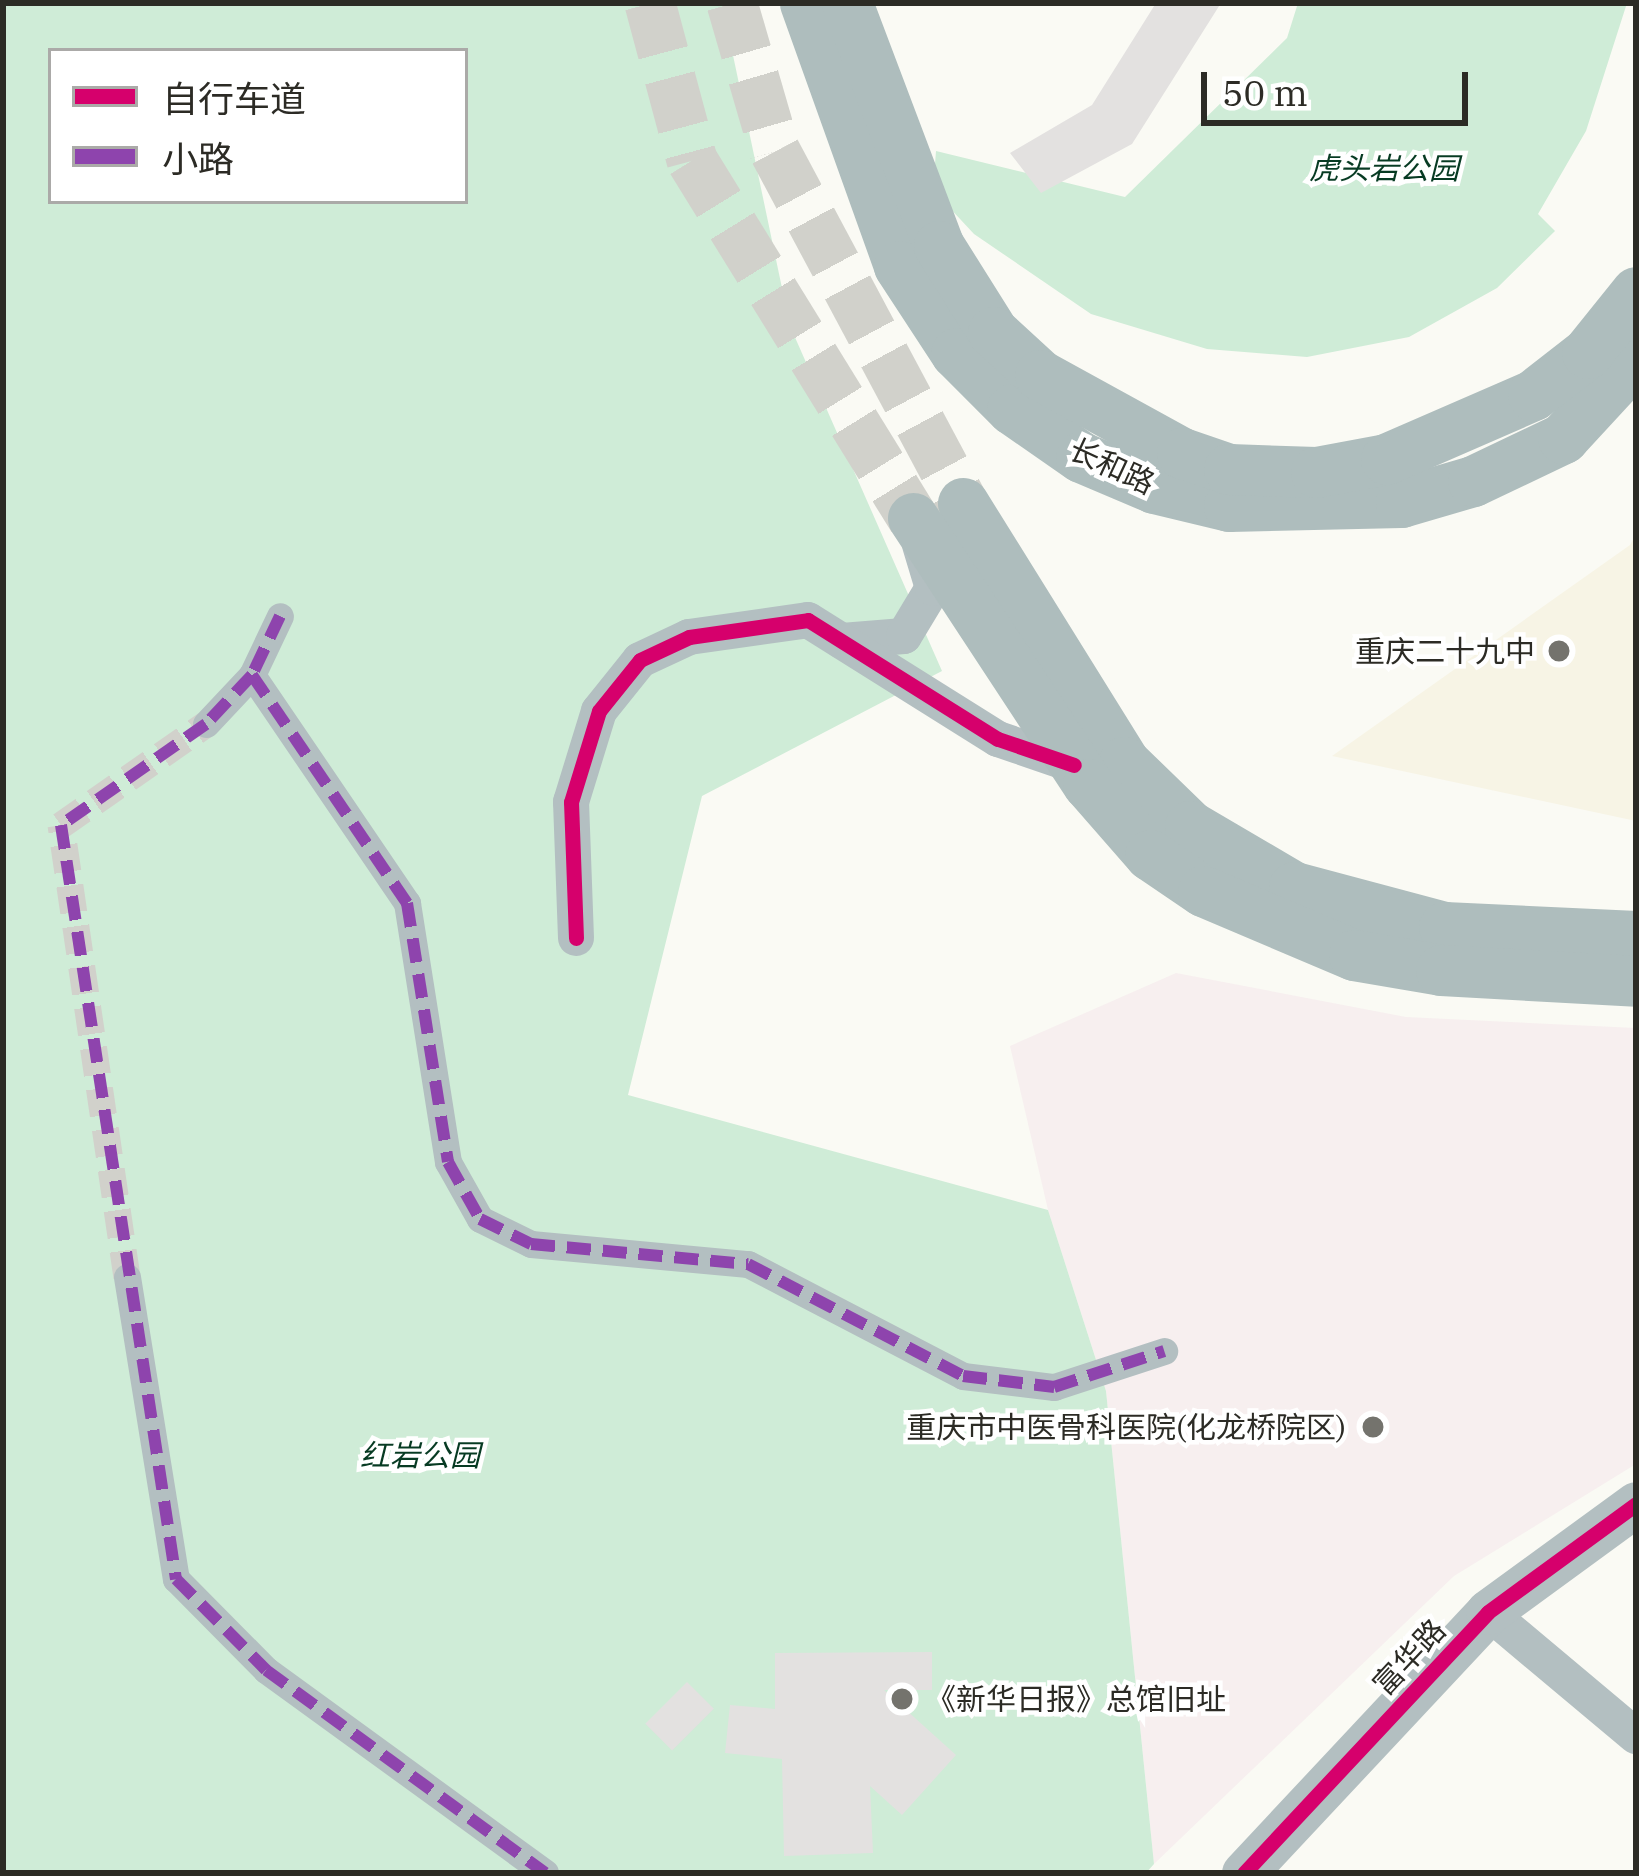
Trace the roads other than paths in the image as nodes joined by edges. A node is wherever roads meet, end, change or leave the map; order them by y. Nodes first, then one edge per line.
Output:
1 (805, 3) edge
2 (847, 3) edge
3 (1636, 292) edge
4 (1636, 359) edge
5 (963, 503) tunnel mouth
6 (913, 518) joint
7 (280, 616) dead end
8 (842, 640) junction
9 (252, 675) junction
10 (206, 724) tunnel mouth
11 (1074, 765) junction
12 (1636, 936) edge
13 (576, 938) dead end
14 (1636, 981) edge
15 (127, 1277) tunnel mouth
16 (1164, 1351) dead end
17 (1636, 1504) edge
18 (1636, 1533) edge
19 (1500, 1622) junction
20 (1636, 1736) edge
21 (545, 1873) edge
22 (1244, 1873) edge
23 (1280, 1873) edge

1 - 4 main road, 长和路
2 - 3 main road, 长和路
5 - 12 main road
6 - 8 street
6 - 11 main road
7 - 9 street
8 - 11 street
8 - 13 street
9 - 10 street
9 - 16 street
11 - 14 main road
15 - 21 street
17 - 19 street, 富华路
18 - 19 street, 富华路
19 - 20 street
19 - 22 street, 富华路
19 - 23 street, 富华路

